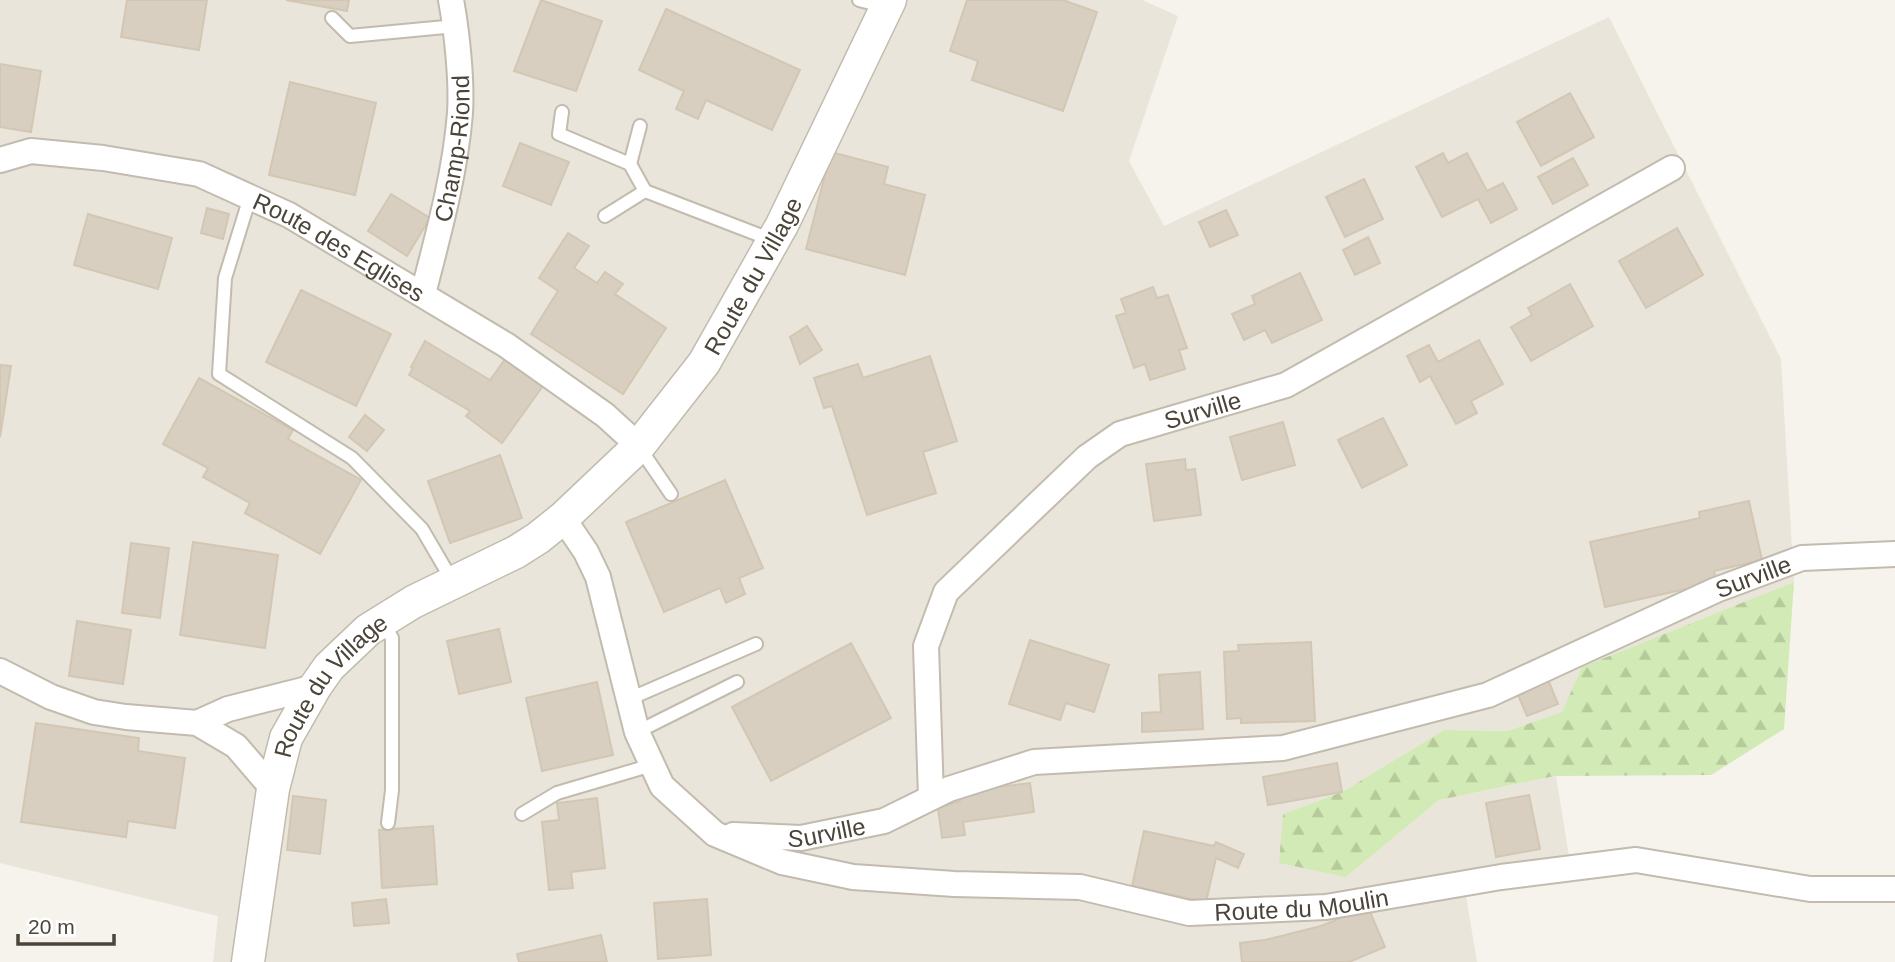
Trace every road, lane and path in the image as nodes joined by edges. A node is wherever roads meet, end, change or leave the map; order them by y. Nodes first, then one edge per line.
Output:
1 (451, 0) edge
2 (879, 2) edge
3 (332, 18) dead end
4 (456, 26) junction
5 (562, 112) dead end
6 (640, 126) dead end
7 (0, 160) edge
8 (630, 164) junction
9 (1672, 168) dead end
10 (645, 191) junction
11 (250, 197) junction
12 (605, 216) dead end
13 (773, 240) junction
14 (423, 294) junction
15 (639, 446) junction
16 (671, 494) dead end
17 (564, 518) junction
18 (1895, 554) edge
19 (453, 582) junction
20 (382, 621) junction
21 (756, 644) dead end
22 (0, 671) edge
23 (737, 682) dead end
24 (315, 687) junction
25 (629, 699) junction
26 (197, 723) junction
27 (637, 733) junction
28 (652, 765) junction
29 (273, 789) junction
30 (931, 797) junction
31 (522, 814) dead end
32 (388, 823) dead end
33 (715, 834) junction
34 (1895, 889) edge
35 (248, 962) edge

1 - 4 street, Champ-Riond
2 - 13 street, Route du Village
3 - 4 lane
4 - 14 street, Champ-Riond
5 - 8 lane
6 - 8 lane
7 - 11 street, Route des Eglises
8 - 10 lane
9 - 30 street, Surville
10 - 12 lane
10 - 13 lane
11 - 14 street, Route des Eglises
11 - 19 lane
13 - 15 street, Route du Village
14 - 15 street, Route des Eglises
15 - 16 lane
15 - 17 street, Route du Village
17 - 19 street, Route du Village
17 - 25 street
18 - 30 street, Surville
19 - 20 street, Route du Village
20 - 24 street, Route du Village
20 - 32 lane
21 - 25 lane
22 - 26 street
23 - 27 lane
24 - 26 street
24 - 29 street, Route du Village
25 - 27 street
26 - 29 street
27 - 28 street
28 - 31 lane
28 - 33 street
29 - 35 street, Route du Village
30 - 33 street, Surville
33 - 34 street, Route du Moulin

